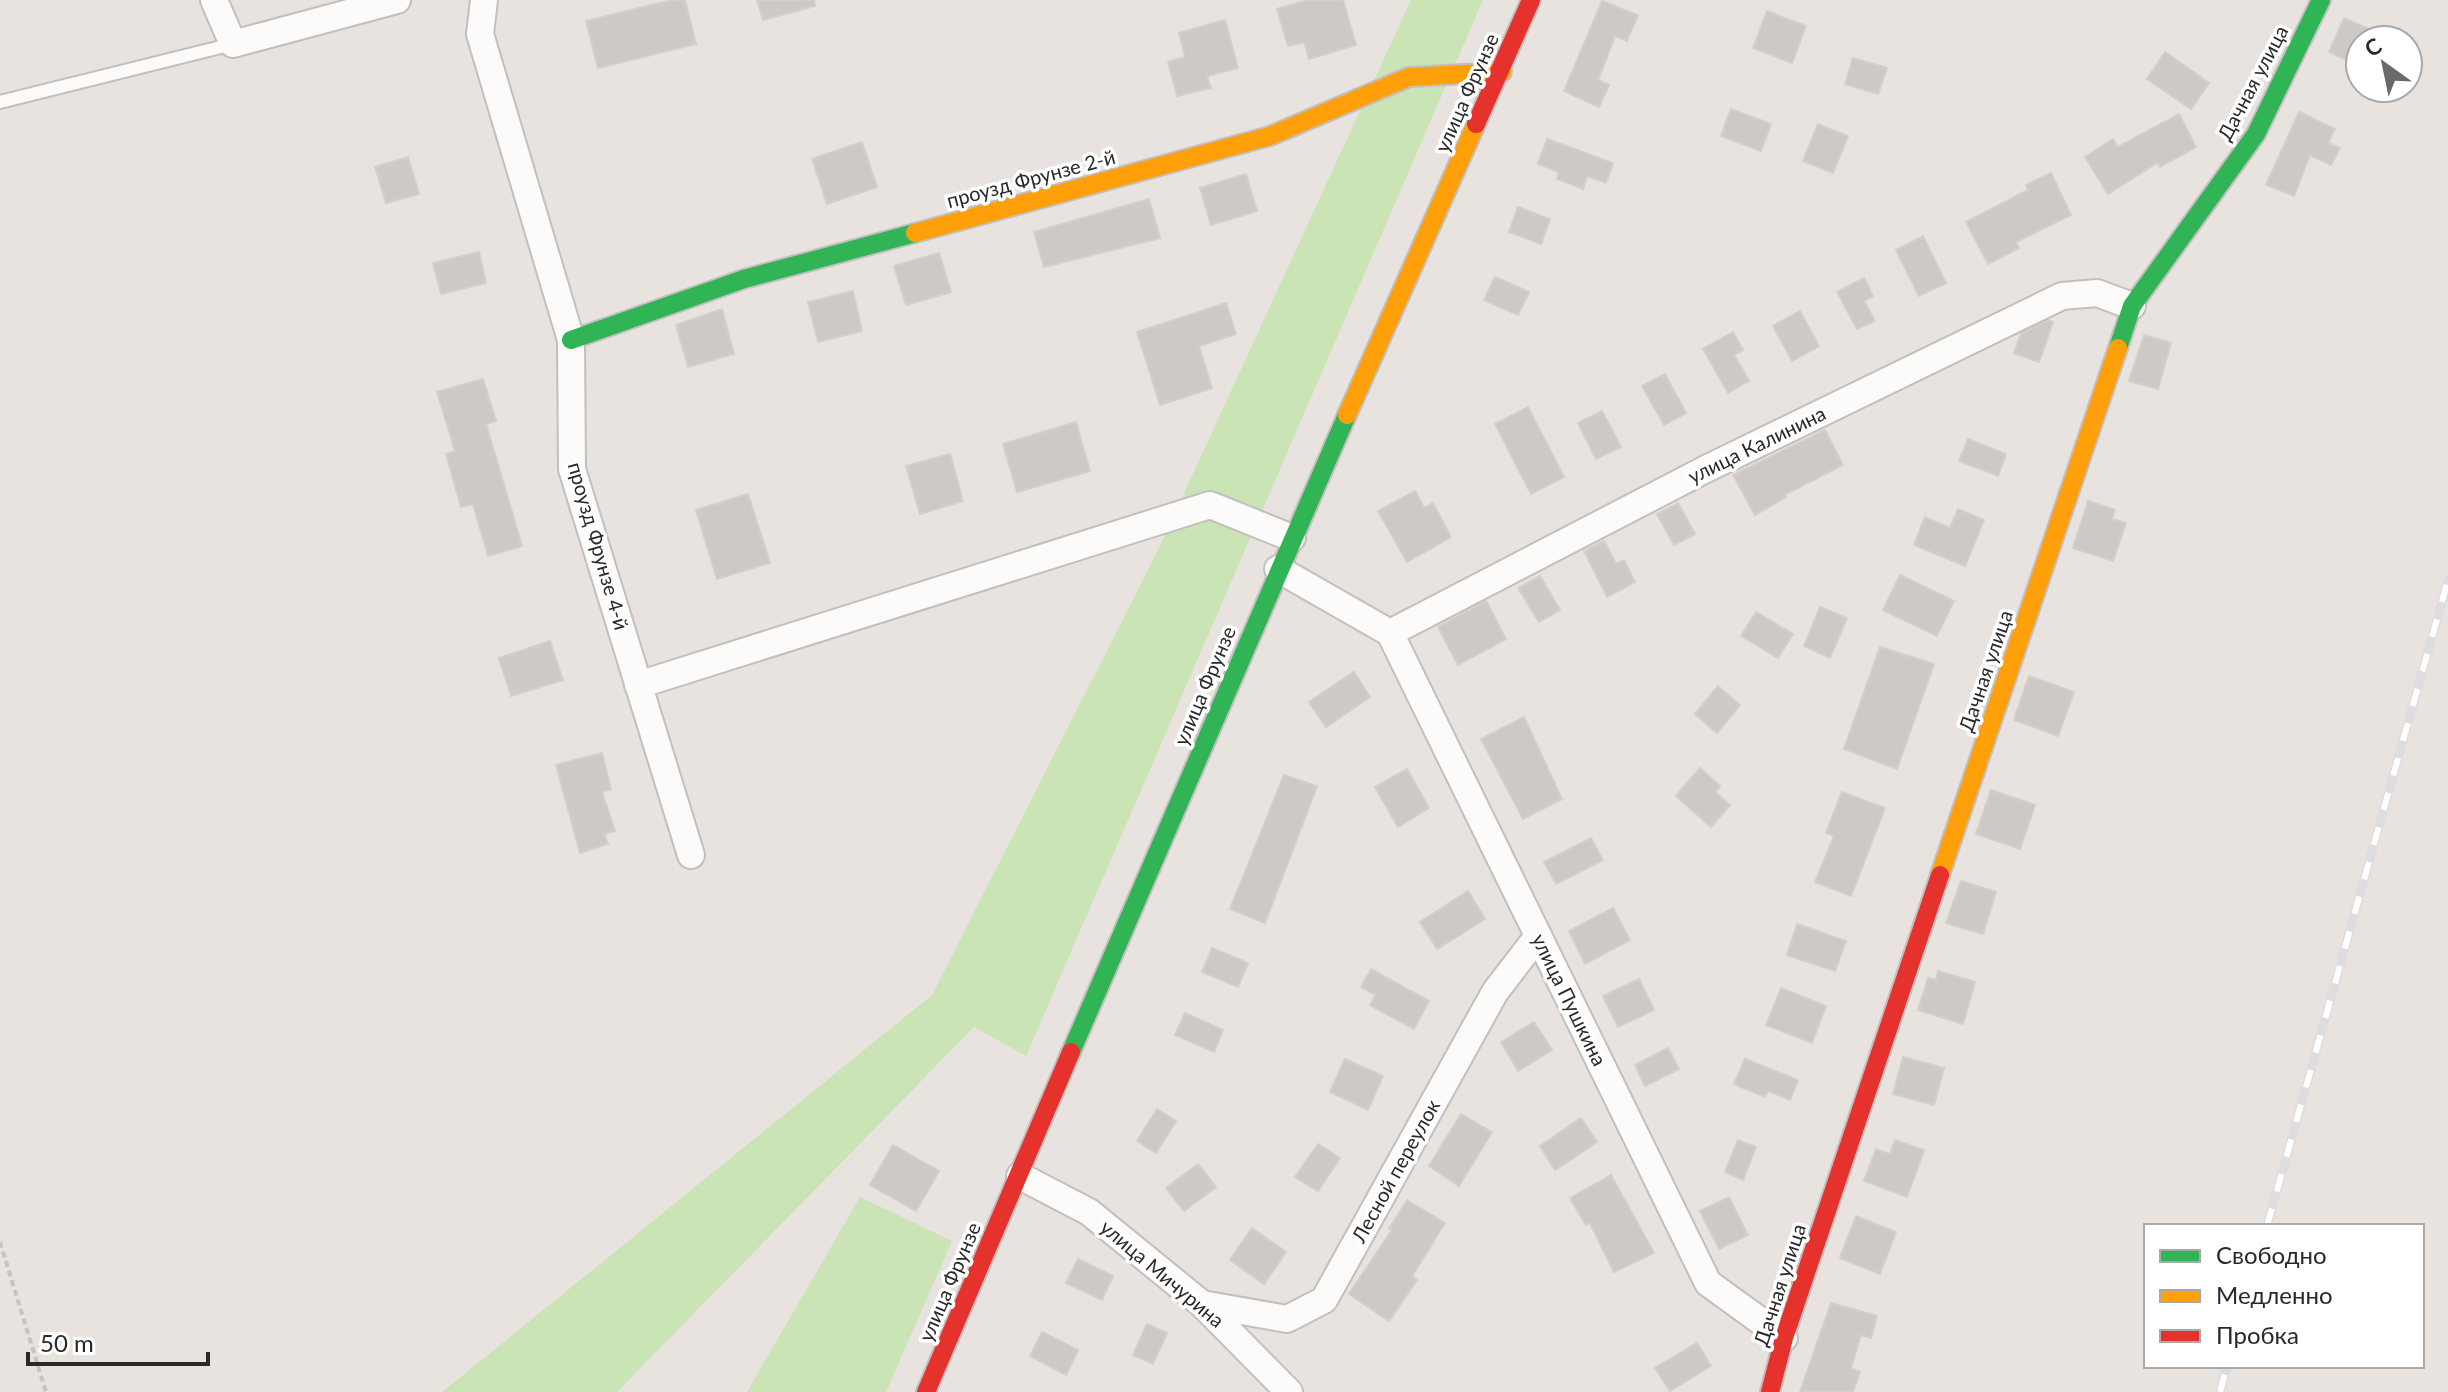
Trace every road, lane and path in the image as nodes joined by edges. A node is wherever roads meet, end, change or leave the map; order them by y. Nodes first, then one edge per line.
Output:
1 (214, 0) edge
2 (397, 0) edge
3 (484, 0) edge
4 (1531, 0) edge
5 (2321, 0) edge
6 (233, 44) junction
7 (1502, 72) junction
8 (0, 102) edge
9 (2132, 306) junction
10 (571, 340) junction
11 (1292, 538) junction
12 (1278, 569) junction
13 (1390, 633) junction
14 (638, 685) junction
15 (691, 855) dead end
16 (1538, 936) junction
17 (1020, 1176) junction
18 (0, 1242) edge
19 (1202, 1304) junction
20 (1784, 1338) junction
21 (46, 1392) edge
22 (926, 1392) edge
23 (1289, 1392) edge
24 (1770, 1392) edge

1 - 6 street
2 - 6 street
3 - 10 street, проузд Фрунзе 4-й
4 - 7 street, улица Фрунзе
5 - 9 street, Дачная улица
6 - 8 lane
7 - 10 street, проузд Фрунзе 2-й
7 - 11 street, улица Фрунзе
9 - 13 street, улица Калинина
9 - 20 street, Дачная улица
10 - 14 street, проузд Фрунзе 4-й
11 - 12 street, улица Фрунзе
11 - 14 street
12 - 13 street
12 - 17 street, улица Фрунзе
13 - 16 street, улица Пушкина
14 - 15 street, проузд Фрунзе 4-й
16 - 19 street, Лесной переулок
16 - 20 street, улица Пушкина
17 - 19 street, улица Мичурина
17 - 22 street, улица Фрунзе
18 - 21 path
19 - 23 street, улица Мичурина
20 - 24 street, Дачная улица

